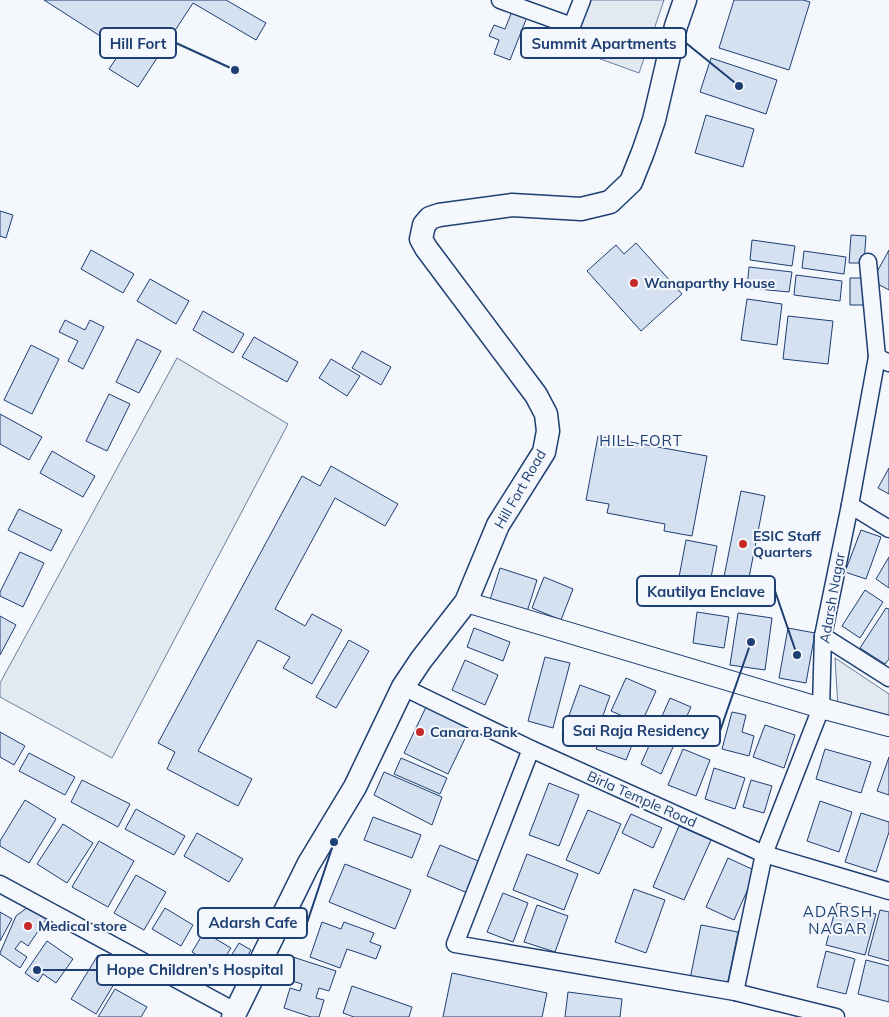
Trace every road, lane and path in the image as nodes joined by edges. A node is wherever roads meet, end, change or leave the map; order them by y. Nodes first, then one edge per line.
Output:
1 (500, 0) edge
2 (582, 0) edge
3 (685, 0) edge
4 (868, 262) dead end
5 (883, 360) edge
6 (850, 505) junction
7 (889, 529) edge
8 (466, 602) junction
9 (823, 636) junction
10 (889, 678) edge
11 (403, 687) junction
12 (821, 708) junction
13 (889, 726) edge
14 (531, 749) junction
15 (764, 854) junction
16 (0, 884) edge
17 (889, 891) edge
18 (735, 992) junction
19 (234, 1014) edge
20 (836, 1017) edge

1 - 2 street
3 - 8 main road, Hill Fort Road
4 - 5 street, Adarsh Nagar
5 - 6 street, Adarsh Nagar
6 - 7 street
6 - 9 street, Adarsh Nagar
8 - 11 main road, Hill Fort Road
8 - 12 street
9 - 10 street
9 - 12 street, Adarsh Nagar
11 - 14 street, Birla Temple Road
11 - 19 main road, Hill Fort Road
12 - 13 street
12 - 15 street, Adarsh Nagar
14 - 15 street, Birla Temple Road
14 - 18 street
15 - 17 street, Birla Temple Road
15 - 18 street, Adarsh Nagar
16 - 19 street
18 - 20 street

